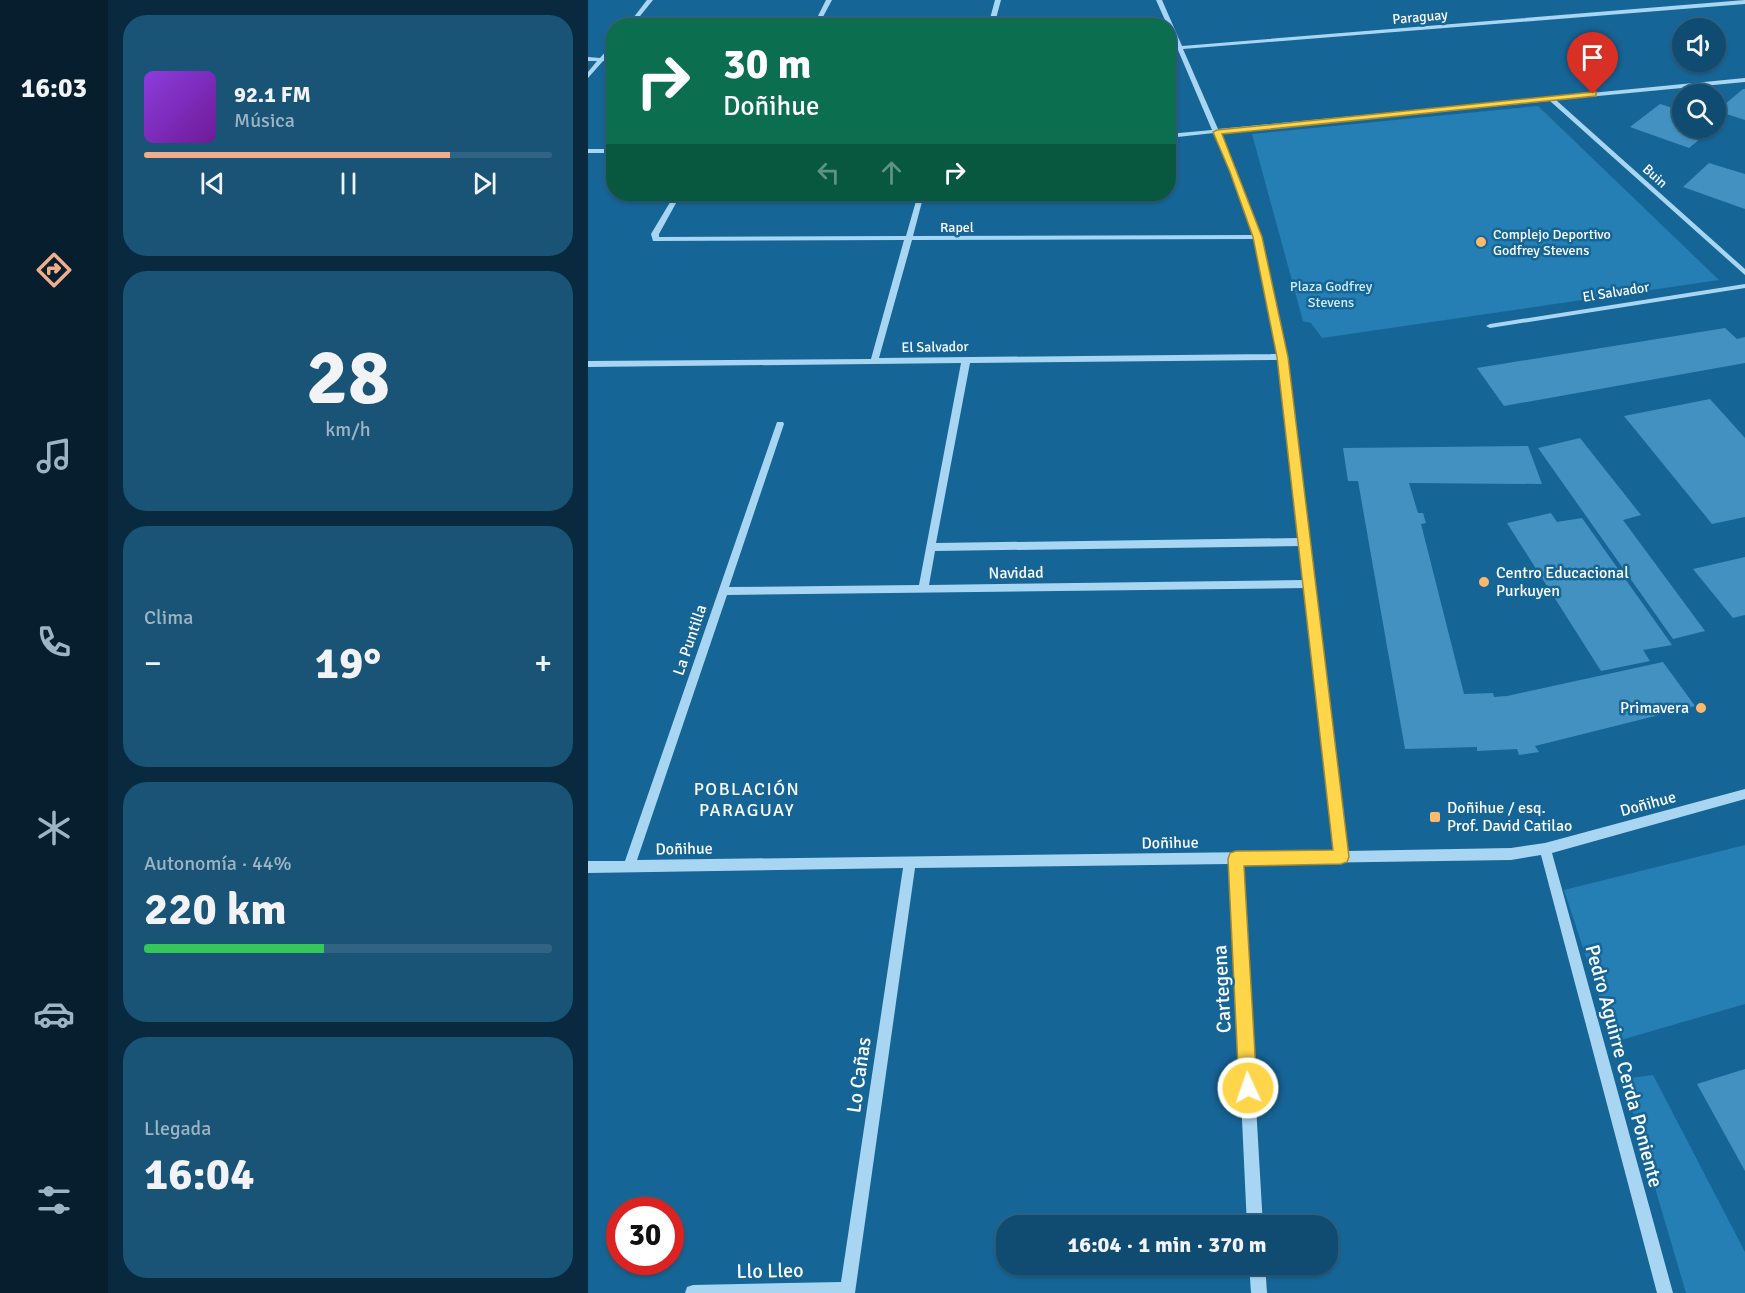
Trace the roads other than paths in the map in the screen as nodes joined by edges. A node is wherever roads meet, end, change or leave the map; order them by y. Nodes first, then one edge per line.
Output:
1 (650, 0) edge
2 (829, 0) edge
3 (998, 0) edge
4 (1159, 0) edge
5 (1745, 2) edge
6 (635, 18) edge
7 (819, 18) edge
8 (993, 18) edge
9 (1167, 18) edge
10 (1176, 39) edge
11 (1176, 48) edge
12 (1180, 48) junction
13 (606, 54) edge
14 (588, 59) edge
15 (601, 60) junction
16 (606, 60) edge
17 (588, 76) edge
18 (1745, 80) edge
19 (1550, 98) junction
20 (1217, 132) junction
21 (1176, 135) edge
22 (588, 151) edge
23 (606, 151) edge
24 (674, 201) edge
25 (919, 201) edge
26 (1258, 237) junction
27 (908, 239) junction
28 (1745, 273) edge
29 (1745, 286) edge
30 (1490, 326) dead end
31 (1282, 357) junction
32 (966, 360) junction
33 (874, 361) junction
34 (588, 364) edge
35 (780, 424) dead end
36 (1304, 542) junction
37 (931, 546) junction
38 (1309, 584) junction
39 (923, 589) junction
40 (722, 591) junction
41 (1745, 794) edge
42 (1545, 849) junction
43 (1341, 857) junction
44 (1236, 859) junction
45 (910, 862) junction
46 (629, 866) junction
47 (588, 867) edge
48 (1254, 1215) edge
49 (1258, 1275) edge
50 (847, 1292) edge
51 (693, 1293) edge
52 (1259, 1293) edge
53 (1665, 1293) edge

1 - 6 street
2 - 7 street
3 - 8 street
4 - 9 street
5 - 12 street, Paraguay
10 - 12 street
11 - 12 street, Paraguay
12 - 20 street
13 - 15 street
14 - 15 street
15 - 16 street
15 - 17 street
18 - 19 street
19 - 20 street
19 - 28 street, Buin
20 - 21 street
20 - 26 street
22 - 23 street
24 - 27 street, Rapel
25 - 27 street
26 - 27 street, Rapel
26 - 31 street
27 - 33 street
29 - 30 street, El Salvador
31 - 32 street, El Salvador
31 - 36 street
32 - 33 street, El Salvador
32 - 37 street
33 - 34 street, El Salvador
35 - 40 street, La Puntilla
36 - 37 street, Navidad
36 - 38 street
37 - 39 street
38 - 39 street, Navidad
38 - 43 street
39 - 40 street, Navidad
40 - 46 street, La Puntilla
41 - 42 street, Doñihue
42 - 43 street, Doñihue
42 - 53 street, Pedro Aguirre Cerda Poniente
43 - 44 street, Doñihue
44 - 45 street, Doñihue
44 - 48 street, Cartegena
45 - 46 street, Doñihue
45 - 50 street, Lo Cañas
46 - 47 street, Doñihue
49 - 52 street
50 - 51 street, Llo Lleo

